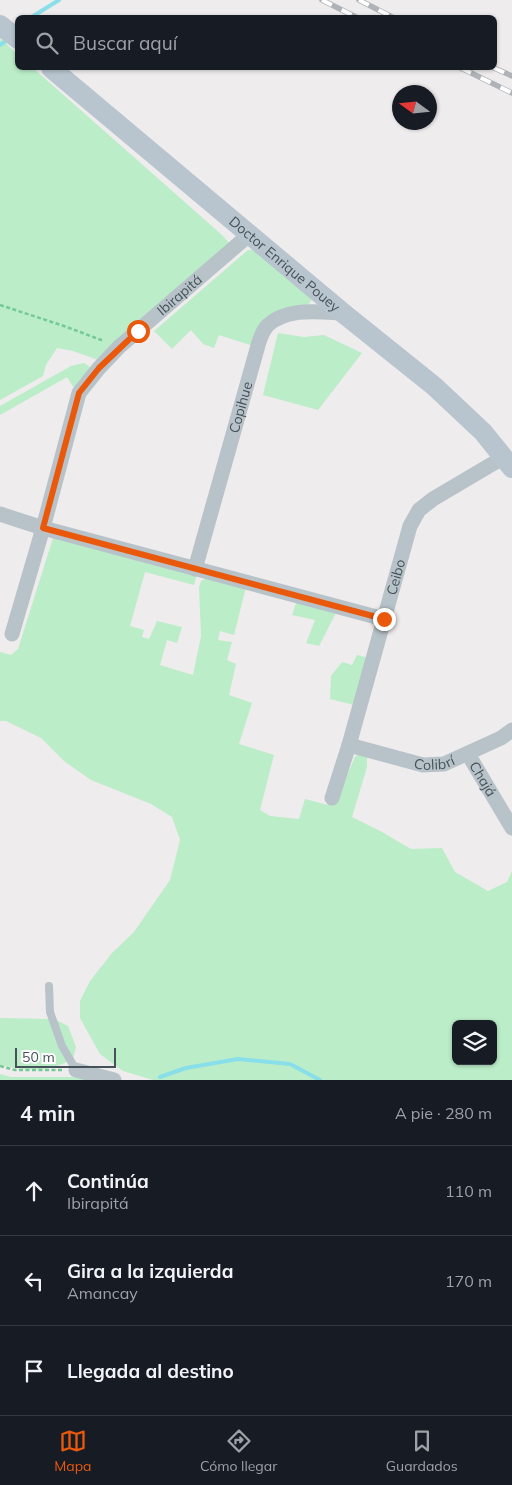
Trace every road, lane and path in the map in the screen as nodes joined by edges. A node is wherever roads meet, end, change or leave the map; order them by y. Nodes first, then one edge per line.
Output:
1 (0, 25) edge
2 (15, 38) edge
3 (53, 70) edge
4 (250, 234) junction
5 (0, 305) edge
6 (343, 313) junction
7 (120, 347) junction
8 (508, 463) edge
9 (0, 514) edge
10 (43, 528) junction
11 (195, 569) junction
12 (384, 619) junction
13 (12, 634) dead end
14 (512, 730) edge
15 (349, 745) junction
16 (468, 754) junction
17 (332, 798) dead end
18 (512, 828) edge
19 (48, 986) dead end
20 (0, 1066) edge
21 (76, 1070) junction
22 (114, 1080) edge

1 - 2 street
3 - 4 street, Doctor Enrique Pouey
4 - 6 street, Doctor Enrique Pouey
4 - 7 street, Ibirapitá
5 - 7 path
6 - 8 street, Doctor Enrique Pouey
6 - 11 street, Copihue
7 - 10 street, Ibirapitá
8 - 12 street, Ceibo
9 - 10 street
10 - 11 street
10 - 13 street, Ibirapitá
11 - 12 street
12 - 15 street, Ceibo
14 - 16 street, Colibrí
15 - 16 street, Colibrí
15 - 17 street, Ceibo
16 - 18 street, Chajá
19 - 21 lane
20 - 21 path
21 - 22 street

